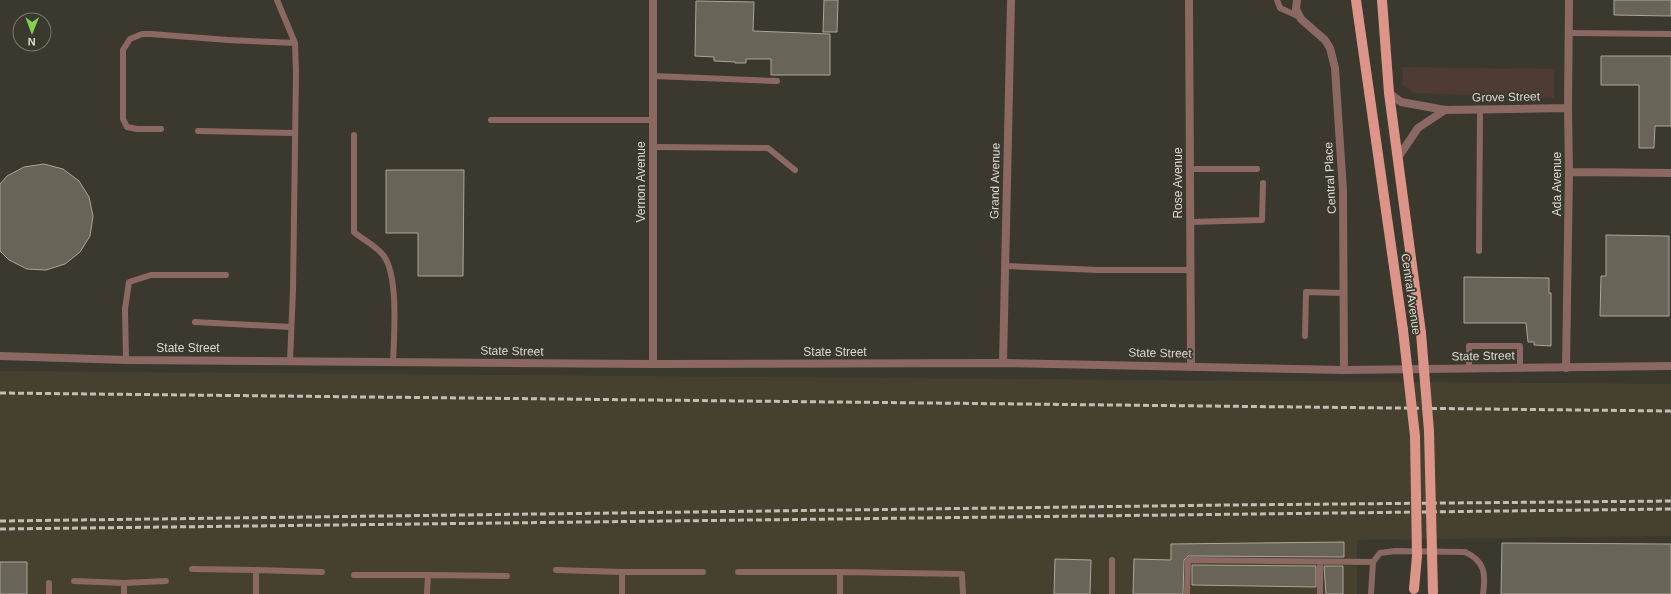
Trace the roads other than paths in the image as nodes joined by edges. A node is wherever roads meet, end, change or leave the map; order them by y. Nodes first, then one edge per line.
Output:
1 (277, 0) edge
2 (653, 0) edge
3 (1011, 0) edge
4 (1189, 0) edge
5 (1278, 0) edge
6 (1297, 0) edge
7 (1382, 0) edge
8 (1568, 0) edge
9 (1356, 1) edge
10 (1300, 17) junction
11 (1568, 33) junction
12 (1671, 34) edge
13 (295, 43) junction
14 (653, 76) junction
15 (777, 81) dead end
16 (1389, 93) junction
17 (1568, 108) junction
18 (1480, 109) junction
19 (1445, 110) junction
20 (491, 120) dead end
21 (653, 120) junction
22 (161, 129) dead end
23 (198, 131) dead end
24 (295, 133) junction
25 (354, 135) dead end
26 (653, 147) junction
27 (1397, 159) junction
28 (1190, 169) junction
29 (1257, 169) dead end
30 (795, 170) dead end
31 (1569, 172) junction
32 (1671, 174) edge
33 (1263, 183) dead end
34 (1190, 222) junction
35 (1479, 251) dead end
36 (1005, 266) junction
37 (1190, 270) junction
38 (226, 275) dead end
39 (1344, 293) junction
40 (195, 322) dead end
41 (291, 327) junction
42 (1305, 336) dead end
43 (0, 356) edge
44 (126, 360) junction
45 (290, 361) junction
46 (393, 362) junction
47 (1003, 363) junction
48 (653, 364) junction
49 (1191, 365) junction
50 (1671, 366) edge
51 (1520, 368) junction
52 (1566, 368) junction
53 (1469, 369) junction
54 (1344, 370) junction
55 (1112, 560) dead end
56 (1320, 562) junction
57 (1373, 562) junction
58 (192, 569) dead end
59 (256, 570) junction
60 (556, 570) dead end
61 (322, 572) dead end
62 (622, 572) junction
63 (703, 572) dead end
64 (738, 572) dead end
65 (840, 572) junction
66 (354, 575) dead end
67 (428, 575) junction
68 (507, 576) dead end
69 (74, 581) dead end
70 (166, 581) dead end
71 (49, 583) dead end
72 (124, 583) junction
73 (1414, 592) edge
74 (1433, 593) edge
75 (49, 594) edge
76 (124, 594) edge
77 (256, 594) edge
78 (427, 594) edge
79 (622, 594) edge
80 (840, 594) edge
81 (963, 594) edge
82 (1112, 594) edge
83 (1188, 594) edge
84 (1320, 594) edge
85 (1371, 594) edge
86 (1483, 594) edge

1 - 13 lane
2 - 14 street, Vernon Avenue
3 - 36 street, Grand Avenue
4 - 28 street, Rose Avenue
5 - 10 lane
6 - 10 street
7 - 16 main road, Central Avenue
8 - 11 street, Ada Avenue
9 - 73 main road, Central Avenue, bridge
10 - 39 street, Central Place
11 - 12 lane
11 - 17 street, Ada Avenue
13 - 22 lane
13 - 24 lane
14 - 15 lane
14 - 21 street, Vernon Avenue
16 - 19 street, Grove Street
16 - 27 main road, Central Avenue
17 - 18 street, Grove Street
17 - 31 street, Ada Avenue
18 - 19 street, Grove Street
18 - 35 lane
19 - 27 street
20 - 21 lane
21 - 26 street, Vernon Avenue
23 - 24 lane
24 - 41 lane
25 - 46 lane
26 - 30 lane
26 - 48 street, Vernon Avenue
27 - 74 main road, Central Avenue, bridge
28 - 29 lane
28 - 34 street, Rose Avenue
31 - 32 street
31 - 52 street, Ada Avenue
33 - 34 lane
34 - 37 street, Rose Avenue
36 - 37 lane
36 - 47 street, Grand Avenue
37 - 49 street, Rose Avenue
38 - 44 lane
39 - 42 lane
39 - 54 street, Central Place
40 - 41 lane
41 - 45 lane
43 - 44 street, State Street
44 - 45 street, State Street
45 - 46 street, State Street
46 - 48 street, State Street
47 - 48 street, State Street
47 - 49 street, State Street
49 - 54 street, State Street
50 - 52 street, State Street
51 - 52 street, State Street
51 - 53 street, State Street
51 - 53 lane
53 - 54 street, State Street
55 - 82 lane
56 - 57 lane
56 - 83 lane
56 - 84 lane
57 - 85 lane
57 - 86 lane
58 - 59 lane
59 - 61 lane
59 - 77 lane
60 - 62 lane
62 - 63 lane
62 - 79 lane
64 - 65 lane
65 - 80 lane
65 - 81 lane
66 - 67 lane
67 - 68 lane
67 - 78 lane
69 - 72 lane
70 - 72 lane
71 - 75 lane
72 - 76 lane

